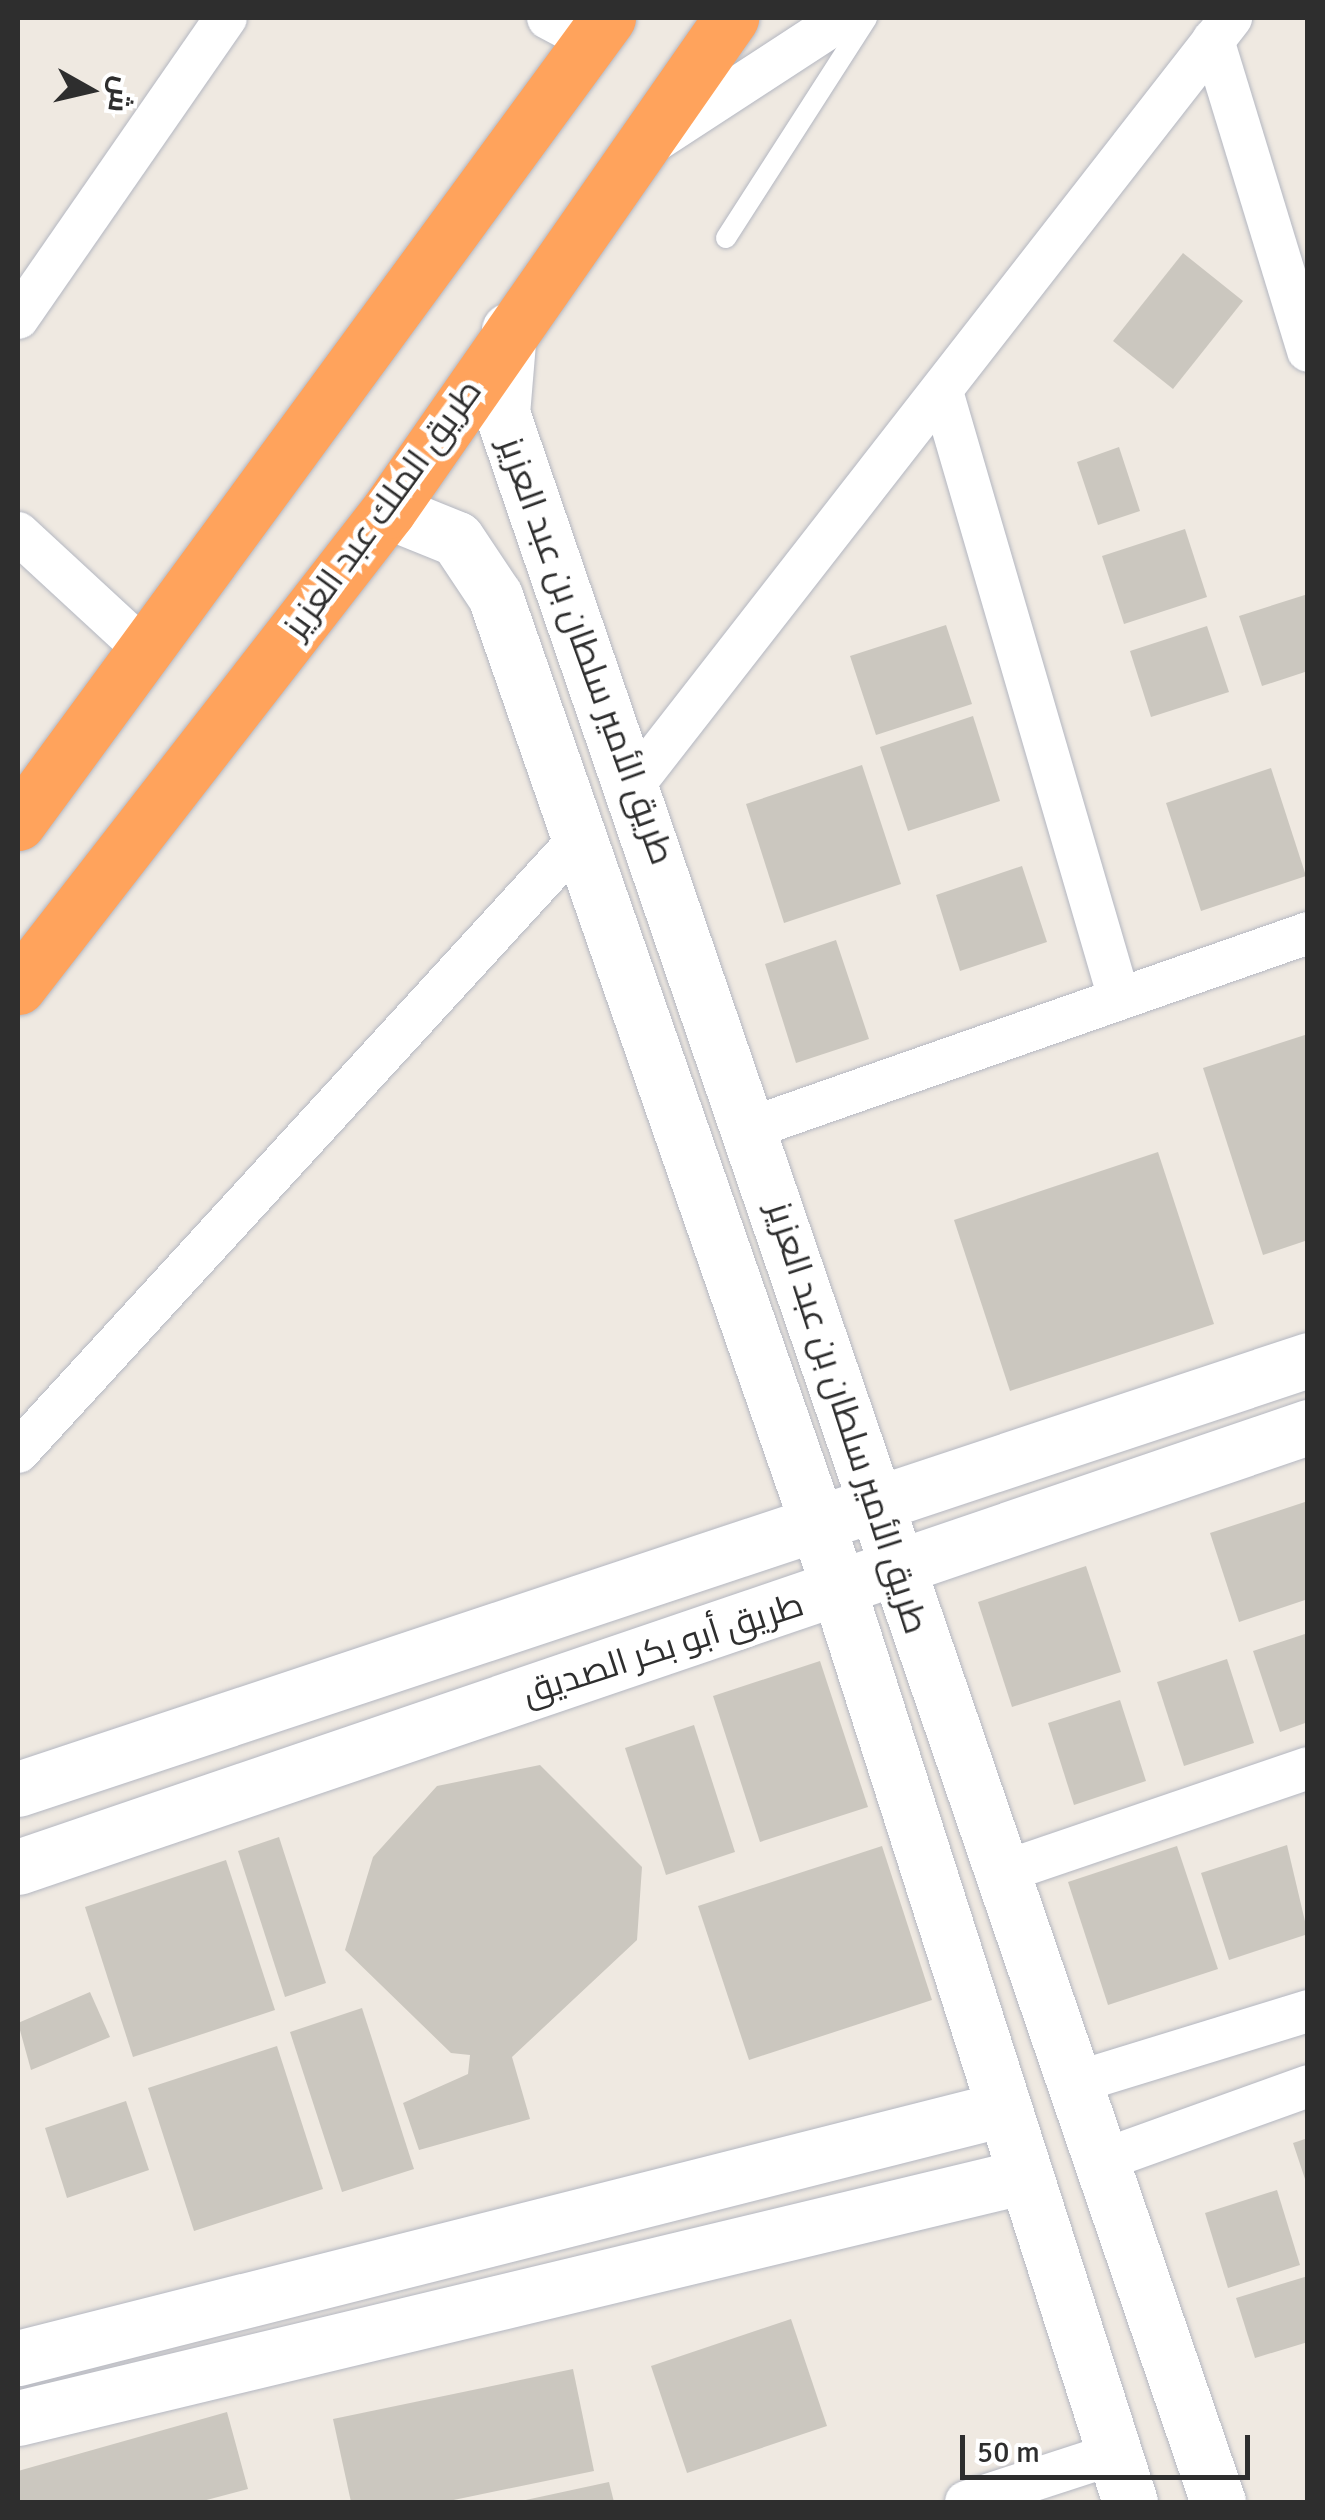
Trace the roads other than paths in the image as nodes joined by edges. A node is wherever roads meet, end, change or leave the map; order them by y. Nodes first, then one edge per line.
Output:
1 (226, 18) edge
2 (731, 18) edge
3 (844, 18) edge
4 (866, 18) edge
5 (582, 25) edge
6 (1222, 29) edge
7 (633, 156) junction
8 (726, 238) dead end
9 (18, 318) edge
10 (509, 330) junction
11 (1308, 350) edge
12 (943, 395) junction
13 (388, 511) junction
14 (18, 533) edge
15 (144, 650) junction
16 (636, 783) junction
17 (18, 822) edge
18 (583, 835) junction
19 (1308, 932) edge
20 (18, 987) edge
21 (1120, 998) junction
22 (752, 1128) junction
23 (1308, 1360) edge
24 (1308, 1427) edge
25 (18, 1452) edge
26 (875, 1505) junction
27 (818, 1525) junction
28 (897, 1570) junction
29 (835, 1592) junction
30 (1308, 1768) edge
31 (18, 1788) edge
32 (18, 1868) edge
33 (1000, 1873) junction
34 (1308, 2010) edge
35 (1074, 2083) junction
36 (1308, 2086) edge
37 (1003, 2108) junction
38 (1100, 2162) junction
39 (1022, 2177) junction
40 (18, 2358) edge
41 (18, 2418) edge
42 (1122, 2478) edge
43 (966, 2502) edge
44 (1218, 2502) edge

1 - 9 street
2 - 7 highway, طريق الملك عبد العزيز
3 - 7 street
4 - 8 lane
5 - 15 highway
6 - 11 street
6 - 12 street
7 - 10 highway, طريق الملك عبد العزيز
10 - 13 highway, طريق الملك عبد العزيز
10 - 16 main road, طريق الأمير سلطان بن عبد العزيز
12 - 16 street
12 - 21 street
13 - 18 main road, طريق الأمير سلطان بن عبد العزيز
13 - 20 highway, طريق الملك عبد العزيز
14 - 15 street
15 - 17 highway
16 - 22 main road, طريق الأمير سلطان بن عبد العزيز
18 - 25 street
18 - 27 main road, طريق الأمير سلطان بن عبد العزيز
19 - 21 street
21 - 22 street
22 - 26 main road, طريق الأمير سلطان بن عبد العزيز
23 - 26 main road, طريق أبو بكر الصديق
24 - 28 main road, طريق أبو بكر الصديق
26 - 27 main road, طريق أبو بكر الصديق
26 - 28 main road, طريق الأمير سلطان بن عبد العزيز
27 - 29 main road, طريق الأمير سلطان بن عبد العزيز
27 - 31 main road, طريق أبو بكر الصديق
28 - 29 main road, طريق أبو بكر الصديق
28 - 33 main road, طريق الأمير سلطان بن عبد العزيز
29 - 32 main road, طريق أبو بكر الصديق
29 - 37 main road, طريق الأمير سلطان بن عبد العزيز
30 - 33 street
33 - 35 main road, طريق الأمير سلطان بن عبد العزيز
34 - 35 street
35 - 38 main road, طريق الأمير سلطان بن عبد العزيز
36 - 38 street
37 - 39 main road, طريق الأمير سلطان بن عبد العزيز
37 - 40 main road
38 - 44 main road, طريق الأمير سلطان بن عبد العزيز
39 - 41 main road
39 - 42 main road, طريق الأمير سلطان بن عبد العزيز
42 - 43 street

